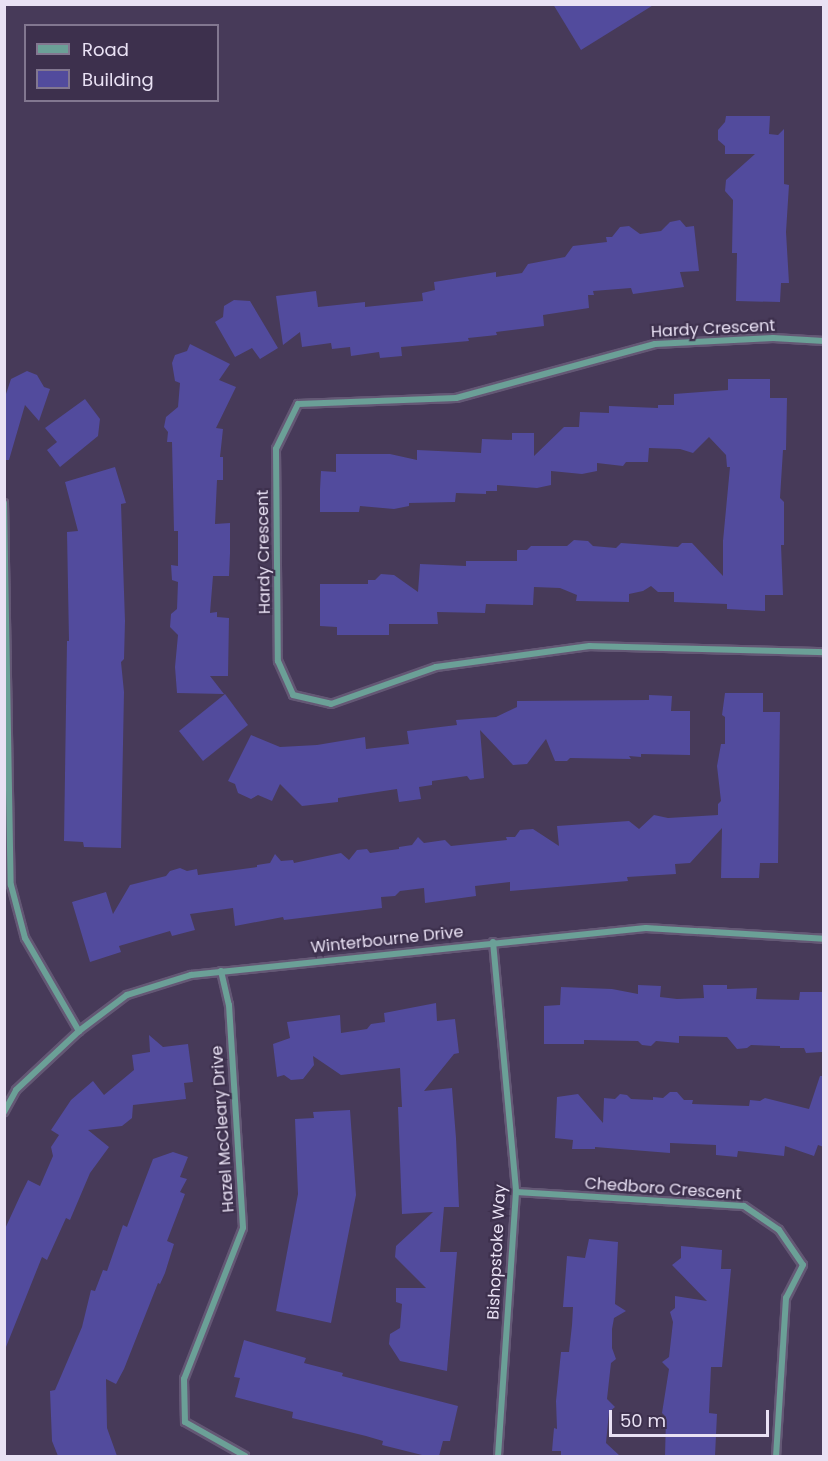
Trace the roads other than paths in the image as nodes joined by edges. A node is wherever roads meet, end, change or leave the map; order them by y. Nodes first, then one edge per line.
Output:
1 (824, 341) edge
2 (4, 503) edge
3 (824, 652) edge
4 (824, 939) edge
5 (492, 942) junction
6 (221, 972) junction
7 (79, 1030) junction
8 (4, 1112) edge
9 (516, 1191) junction
10 (244, 1456) edge
11 (498, 1456) edge
12 (776, 1456) edge

1 - 3 street, Hardy Crescent
2 - 7 street
4 - 5 street, Winterbourne Drive
5 - 6 street, Winterbourne Drive
5 - 9 street, Bishopstoke Way
6 - 7 street, Winterbourne Drive
6 - 10 street, Hazel McCleary Drive
7 - 8 street, Winterbourne Drive
9 - 11 street, Bishopstoke Way
9 - 12 street, Chedboro Crescent

